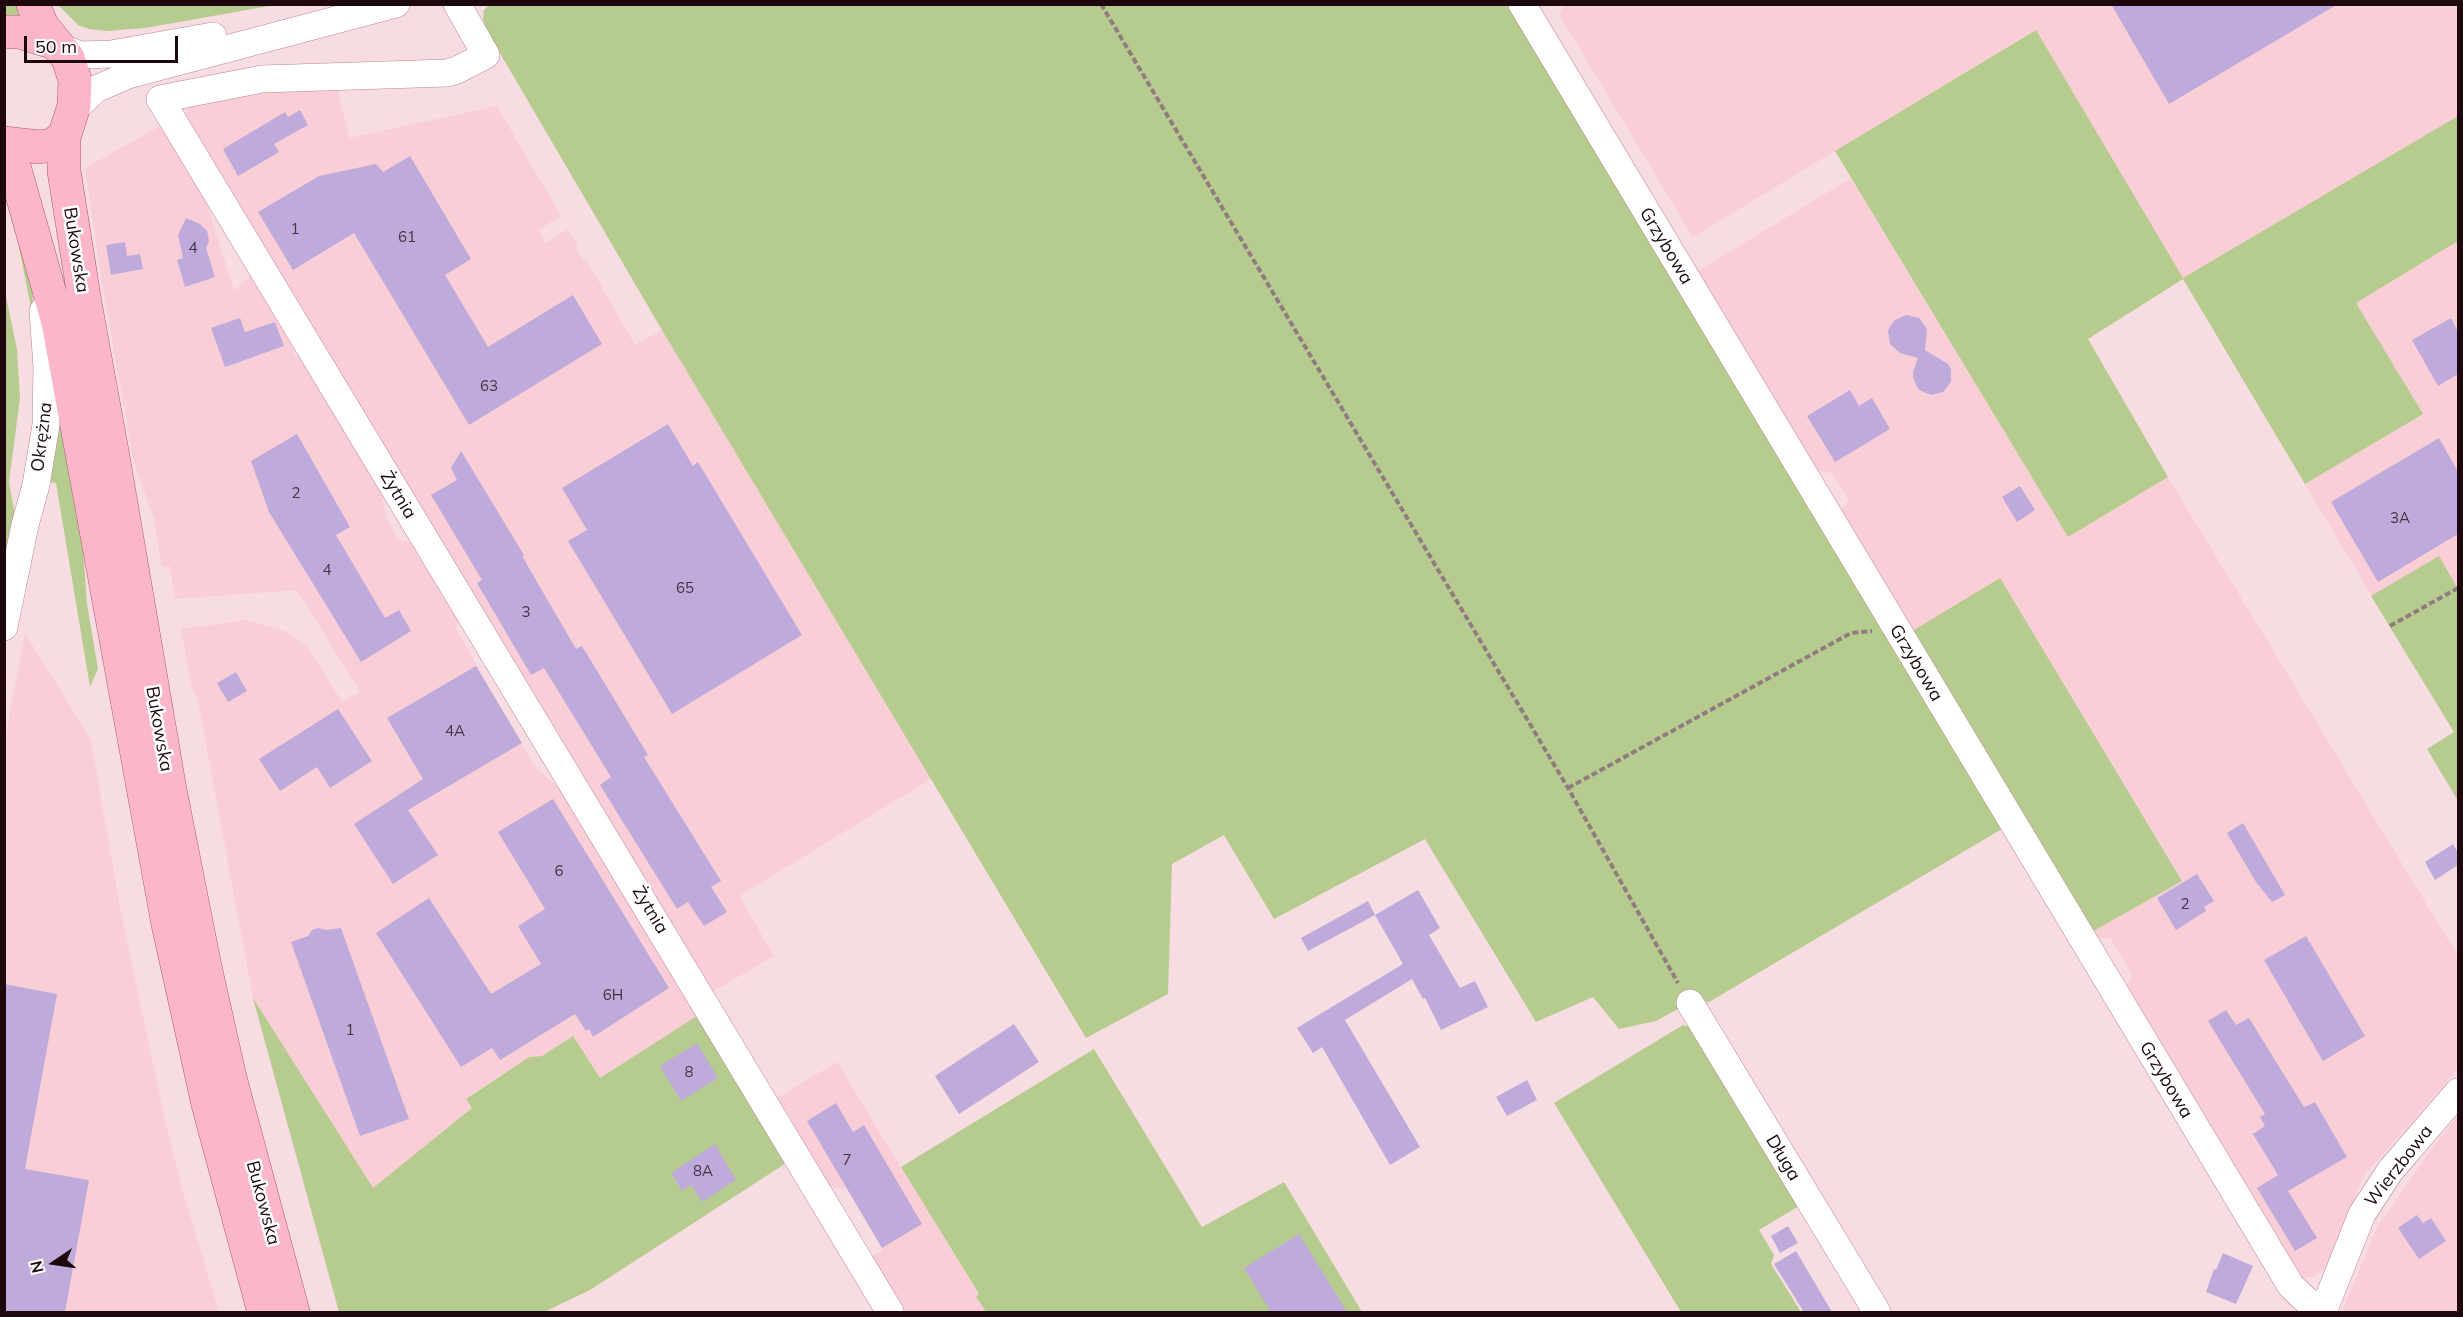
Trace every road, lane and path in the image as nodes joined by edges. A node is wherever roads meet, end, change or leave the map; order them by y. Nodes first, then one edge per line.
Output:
1 (33, 4) edge
2 (396, 4) edge
3 (457, 4) edge
4 (1101, 4) edge
5 (1522, 4) edge
6 (360, 13) junction
7 (4, 32) edge
8 (58, 45) junction
9 (144, 71) junction
10 (160, 99) junction
11 (68, 124) junction
12 (4, 143) edge
13 (4, 149) edge
14 (37, 244) junction
15 (2458, 588) edge
16 (1892, 623) junction
17 (2390, 626) dead end
18 (4, 627) edge
19 (1568, 788) junction
20 (1689, 1003) joint
21 (2458, 1092) edge
22 (2323, 1311) edge
23 (264, 1312) edge
24 (293, 1312) edge
25 (890, 1312) edge
26 (1877, 1312) edge

1 - 8 main road
2 - 6 street
3 - 10 street
4 - 19 path
5 - 16 street, Grzybowa
6 - 8 street
6 - 9 street
7 - 8 main road
8 - 11 main road, Bukowska
9 - 10 street, Żytnia
9 - 11 street
10 - 25 street, Żytnia
11 - 12 main road
11 - 24 main road, Bukowska
13 - 14 main road, Bukowska
14 - 18 street, Okrężna
14 - 23 main road, Bukowska
15 - 17 path
16 - 19 path
16 - 22 street, Grzybowa
19 - 20 path
20 - 26 street, Długa
21 - 22 street, Wierzbowa

